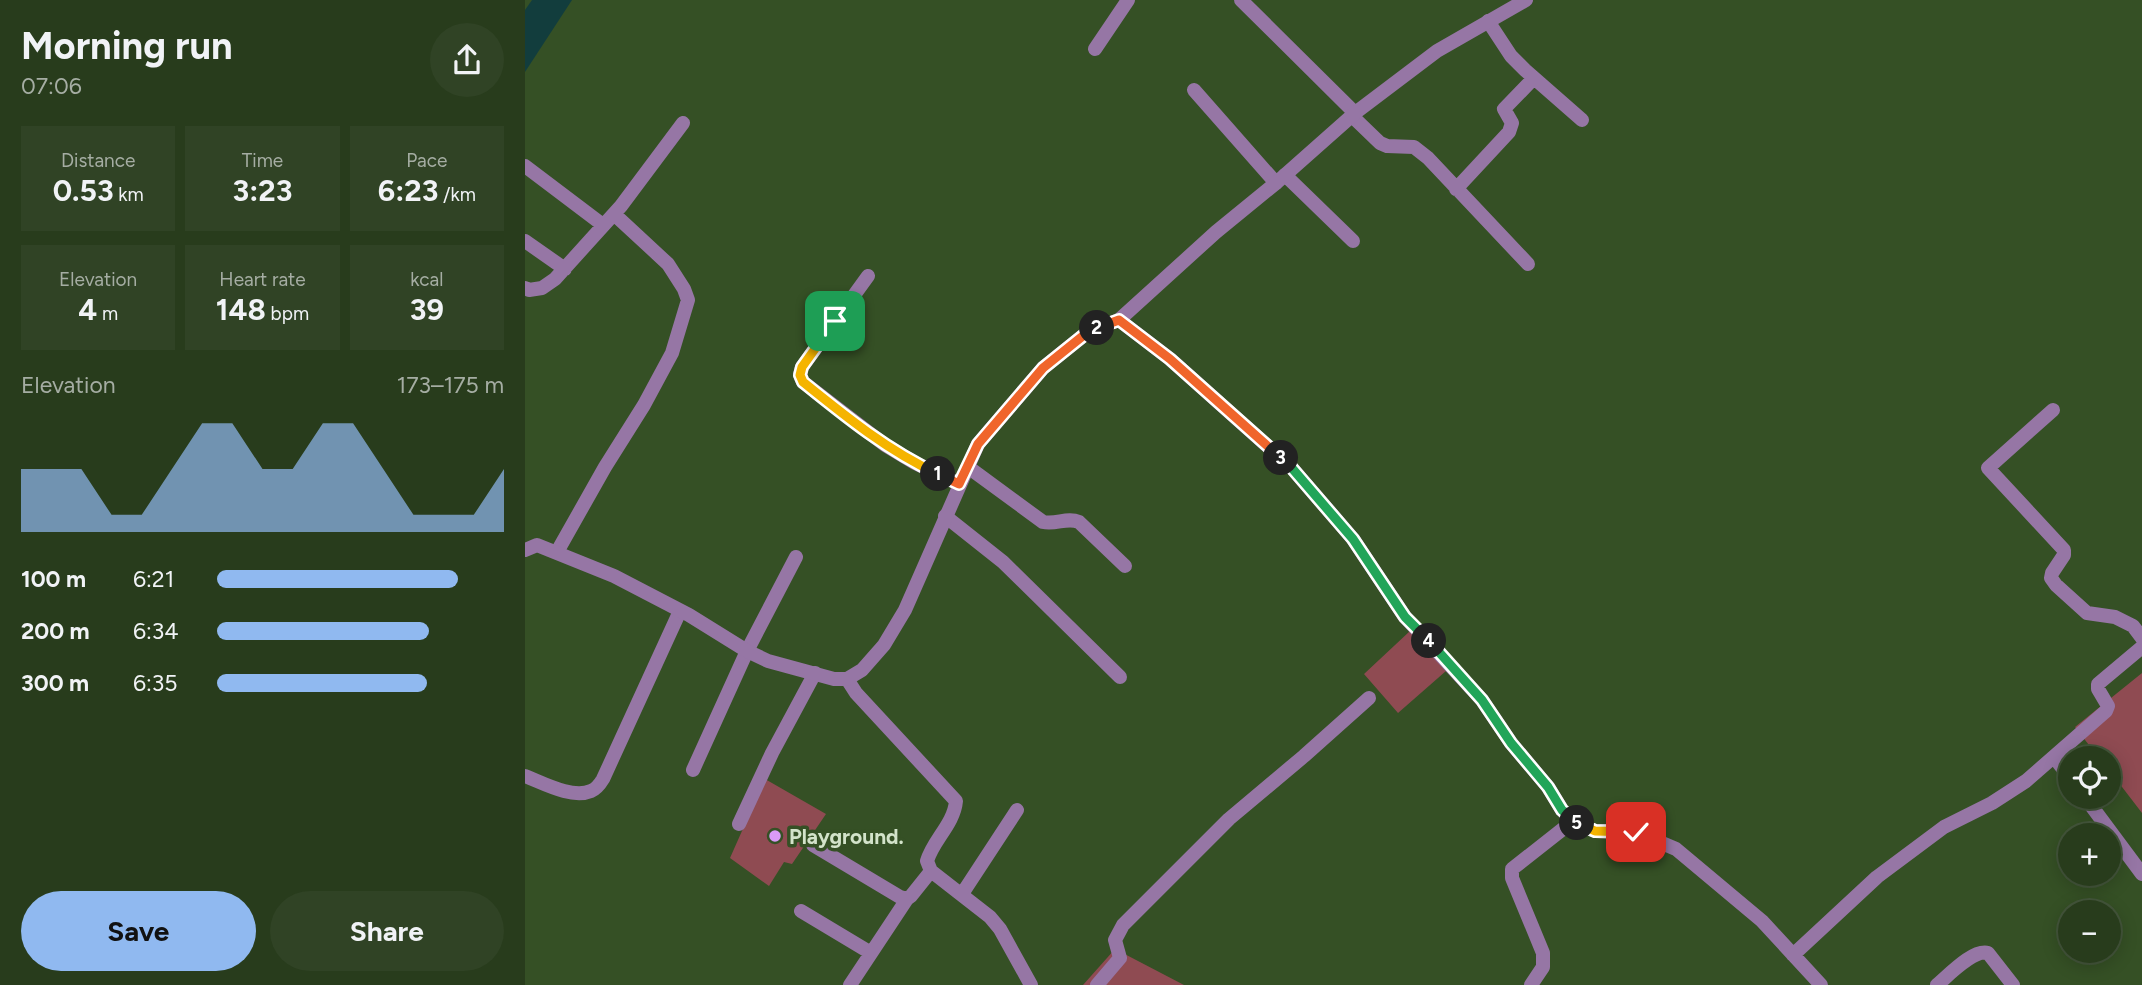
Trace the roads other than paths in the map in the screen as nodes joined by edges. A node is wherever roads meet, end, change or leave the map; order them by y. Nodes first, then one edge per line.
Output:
1 (1128, 0) edge
2 (1241, 0) edge
3 (1526, 0) edge
4 (1488, 21) junction
5 (1095, 49) dead end
6 (1534, 78) junction
7 (1194, 90) dead end
8 (1353, 114) junction
9 (1582, 120) dead end
10 (683, 123) dead end
11 (525, 166) edge
12 (1281, 179) junction
13 (1456, 189) junction
14 (614, 214) junction
15 (603, 225) junction
16 (525, 241) edge
17 (1353, 241) dead end
18 (1528, 264) dead end
19 (565, 269) junction
20 (867, 275) dead end
21 (525, 288) edge
22 (1119, 320) junction
23 (2053, 410) dead end
24 (968, 467) junction
25 (959, 484) junction
26 (945, 516) junction
27 (525, 550) edge
28 (557, 552) junction
29 (796, 557) dead end
30 (1125, 566) dead end
31 (680, 611) junction
32 (2142, 638) edge
33 (2142, 647) edge
34 (747, 651) junction
35 (814, 673) junction
36 (1120, 677) dead end
37 (847, 679) junction
38 (1369, 698) dead end
39 (2054, 757) junction
40 (2058, 762) edge
41 (694, 770) dead end
42 (525, 776) edge
43 (2094, 809) edge
44 (1017, 810) dead end
45 (1573, 821) junction
46 (739, 824) dead end
47 (813, 845) dead end
48 (931, 871) junction
49 (2142, 874) edge
50 (962, 894) junction
51 (907, 899) junction
52 (801, 911) dead end
53 (871, 953) junction
54 (1793, 954) junction
55 (850, 985) edge
56 (1031, 985) edge
57 (1097, 985) edge
58 (1531, 985) edge
59 (1821, 985) edge
60 (1937, 985) edge
61 (2013, 985) edge

1 - 5 street
2 - 8 street
3 - 4 street
4 - 6 street
4 - 8 street
6 - 9 street
6 - 13 street
7 - 12 street
8 - 12 street
8 - 13 street
10 - 14 street
11 - 15 street
12 - 17 street
12 - 22 street
13 - 18 street
14 - 15 street
14 - 28 street
15 - 19 street
16 - 19 street
19 - 21 street
20 - 25 street
22 - 24 street
22 - 45 street
23 - 32 street
24 - 25 street
24 - 30 street
25 - 26 street
26 - 36 street
26 - 37 street
27 - 28 street
28 - 31 street
29 - 34 street
31 - 34 street
31 - 42 street
33 - 39 street
34 - 35 street
34 - 41 street
35 - 37 street
35 - 46 street
37 - 48 street
38 - 57 street
39 - 40 street
39 - 54 street
43 - 49 street
44 - 50 street
45 - 54 street
45 - 58 street
47 - 51 street
48 - 50 street
48 - 51 street
50 - 56 street
51 - 53 street
52 - 53 street
53 - 55 street
54 - 59 street
60 - 61 street

